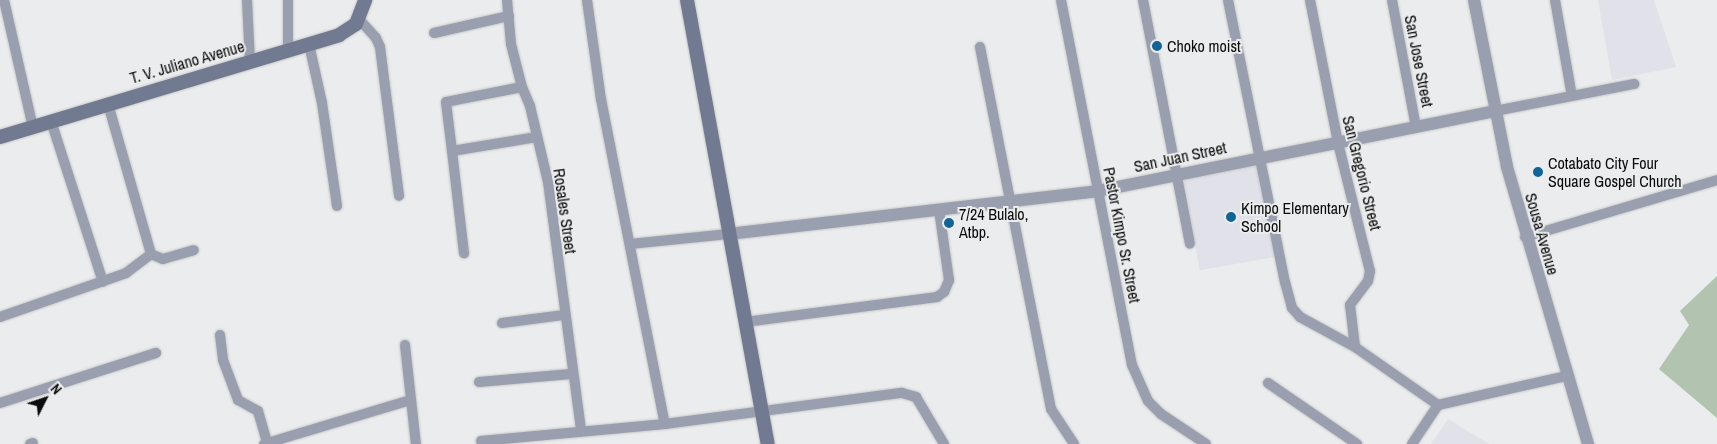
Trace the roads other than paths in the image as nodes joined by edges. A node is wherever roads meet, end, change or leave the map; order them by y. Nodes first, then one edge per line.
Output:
1 (4, 0) edge
2 (247, 0) edge
3 (288, 0) edge
4 (365, 0) edge
5 (507, 0) edge
6 (587, 0) edge
7 (687, 0) edge
8 (1062, 0) edge
9 (1143, 0) edge
10 (1228, 0) edge
11 (1310, 0) edge
12 (1392, 0) edge
13 (1474, 0) edge
14 (1555, 0) edge
15 (509, 16) junction
16 (359, 19) junction
17 (434, 33) dead end
18 (309, 44) junction
19 (980, 47) dead end
20 (288, 50) junction
21 (250, 62) junction
22 (1634, 84) dead end
23 (522, 87) junction
24 (1572, 96) junction
25 (108, 104) junction
26 (1495, 112) junction
27 (51, 122) junction
28 (1416, 127) junction
29 (33, 128) junction
30 (0, 137) edge
31 (537, 137) junction
32 (1338, 143) junction
33 (452, 151) junction
34 (1262, 157) junction
35 (1176, 174) junction
36 (1717, 180) edge
37 (1098, 192) junction
38 (399, 196) dead end
39 (1013, 204) junction
40 (338, 206) dead end
41 (939, 210) junction
42 (728, 234) junction
43 (1525, 237) junction
44 (630, 244) junction
45 (1190, 244) dead end
46 (194, 250) dead end
47 (464, 253) dead end
48 (151, 254) junction
49 (103, 282) junction
50 (564, 315) junction
51 (0, 317) edge
52 (745, 322) junction
53 (502, 323) dead end
54 (220, 335) dead end
55 (405, 345) dead end
56 (1355, 347) junction
57 (156, 354) dead end
58 (571, 374) junction
59 (1567, 376) junction
60 (479, 382) dead end
61 (1268, 383) dead end
62 (412, 400) junction
63 (0, 403) edge
64 (1438, 405) junction
65 (763, 411) junction
66 (665, 424) junction
67 (581, 430) junction
68 (1191, 440) edge
69 (481, 441) dead end
70 (266, 443) edge
71 (416, 444) edge
72 (768, 444) edge
73 (944, 444) edge
74 (1074, 444) edge
75 (1206, 444) edge
76 (1358, 444) edge
77 (1412, 444) edge
78 (1588, 444) edge

1 - 29 street
2 - 21 street
3 - 20 street
4 - 16 main road
5 - 15 street, Rosales Street
6 - 44 street
7 - 42 main road
8 - 37 street, Pastor Kimpo Sr. Street
9 - 35 street
10 - 34 street
11 - 32 street, San Gregorio Street
12 - 28 street, San Jose Street
13 - 26 street, Sousa Avenue
14 - 24 street
15 - 17 street
15 - 23 street, Rosales Street
16 - 18 main road, T. V. Juliano Avenue
16 - 38 street
18 - 20 main road, T. V. Juliano Avenue
18 - 40 street
19 - 39 street
20 - 21 main road, T. V. Juliano Avenue
21 - 25 main road, T. V. Juliano Avenue
22 - 24 street, San Juan Street
23 - 31 street, Rosales Street
23 - 33 street
24 - 26 street, San Juan Street
25 - 27 main road, T. V. Juliano Avenue
25 - 48 street
26 - 28 street, San Juan Street
26 - 43 street, Sousa Avenue
27 - 29 main road, T. V. Juliano Avenue
27 - 49 street
28 - 32 street, San Juan Street
29 - 30 main road, T. V. Juliano Avenue
31 - 33 street
31 - 50 street, Rosales Street
32 - 34 street, San Juan Street
32 - 56 street, San Gregorio Street
33 - 47 street
34 - 35 street, San Juan Street
34 - 56 street
35 - 37 street, San Juan Street
35 - 45 street
36 - 43 street
37 - 39 street, San Juan Street
37 - 68 street, Pastor Kimpo Sr. Street
39 - 41 street, San Juan Street
39 - 74 street
41 - 42 street, San Juan Street
41 - 52 street
42 - 44 street
42 - 52 main road
43 - 59 street, Sousa Avenue
44 - 66 street
46 - 48 street
48 - 49 street
49 - 51 street
50 - 53 street
50 - 58 street, Rosales Street
52 - 65 main road
54 - 70 street
55 - 62 street
56 - 64 street
57 - 63 street
58 - 60 street
58 - 67 street, Rosales Street
59 - 64 street
59 - 78 street, Sousa Avenue
61 - 76 street
62 - 70 street
62 - 71 street
64 - 77 street
65 - 66 street
65 - 72 main road
65 - 73 street
66 - 67 street
67 - 69 street
68 - 75 street, Pastor Kimpo Sr. Street

